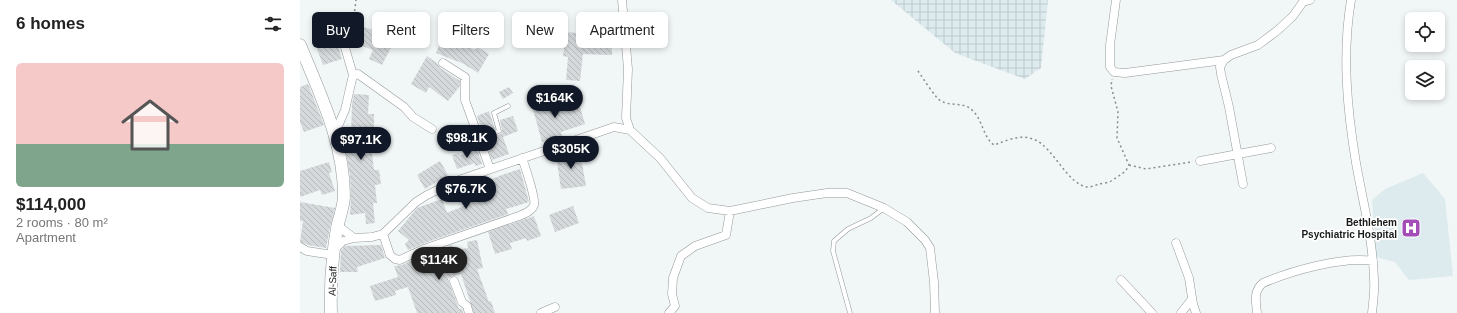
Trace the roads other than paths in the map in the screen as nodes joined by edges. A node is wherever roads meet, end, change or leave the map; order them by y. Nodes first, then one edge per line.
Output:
1 (622, 0) edge
2 (1116, 0) edge
3 (1351, 0) edge
4 (1305, 1) edge
5 (300, 45) edge
6 (345, 48) edge
7 (1224, 60) junction
8 (444, 63) dead end
9 (353, 75) junction
10 (508, 106) dead end
11 (626, 118) junction
12 (614, 127) junction
13 (432, 129) dead end
14 (630, 130) junction
15 (335, 133) junction
16 (479, 139) junction
17 (1271, 148) dead end
18 (1238, 154) junction
19 (522, 158) junction
20 (1200, 161) road end
21 (490, 169) junction
22 (1242, 184) dead end
23 (884, 208) junction
24 (730, 211) junction
25 (338, 223) junction
26 (383, 234) junction
27 (354, 238) junction
28 (1176, 243) dead end
29 (300, 247) edge
30 (334, 252) junction
31 (1373, 261) junction
32 (1121, 280) dead end
33 (454, 281) dead end
34 (1192, 299) junction
35 (555, 307) dead end
36 (332, 313) edge
37 (469, 313) edge
38 (541, 313) edge
39 (669, 313) edge
40 (850, 313) edge
41 (935, 313) edge
42 (1152, 313) edge
43 (1181, 313) edge
44 (1196, 313) edge
45 (1257, 313) edge
46 (1372, 313) edge

1 - 11 street
2 - 7 street
3 - 31 street
4 - 7 street
5 - 15 street, Al-Saff
6 - 9 street
7 - 18 street
8 - 16 street
9 - 13 street
9 - 15 street
10 - 16 lane
11 - 12 street
11 - 14 street
12 - 14 street
12 - 19 street
14 - 24 street
15 - 25 street, Al-Saff
16 - 21 street
17 - 18 street
18 - 20 street
18 - 22 street
19 - 21 street
19 - 26 street
21 - 26 street
23 - 24 street
23 - 40 lane
23 - 41 street
24 - 39 street
25 - 27 street
25 - 30 street, Al-Saff
26 - 27 street
27 - 30 street
28 - 34 street
29 - 30 street
30 - 36 street, Al-Saff
31 - 45 street
31 - 46 street
32 - 42 street
33 - 37 street
34 - 43 street
34 - 44 street
35 - 38 street
43 - 44 street

